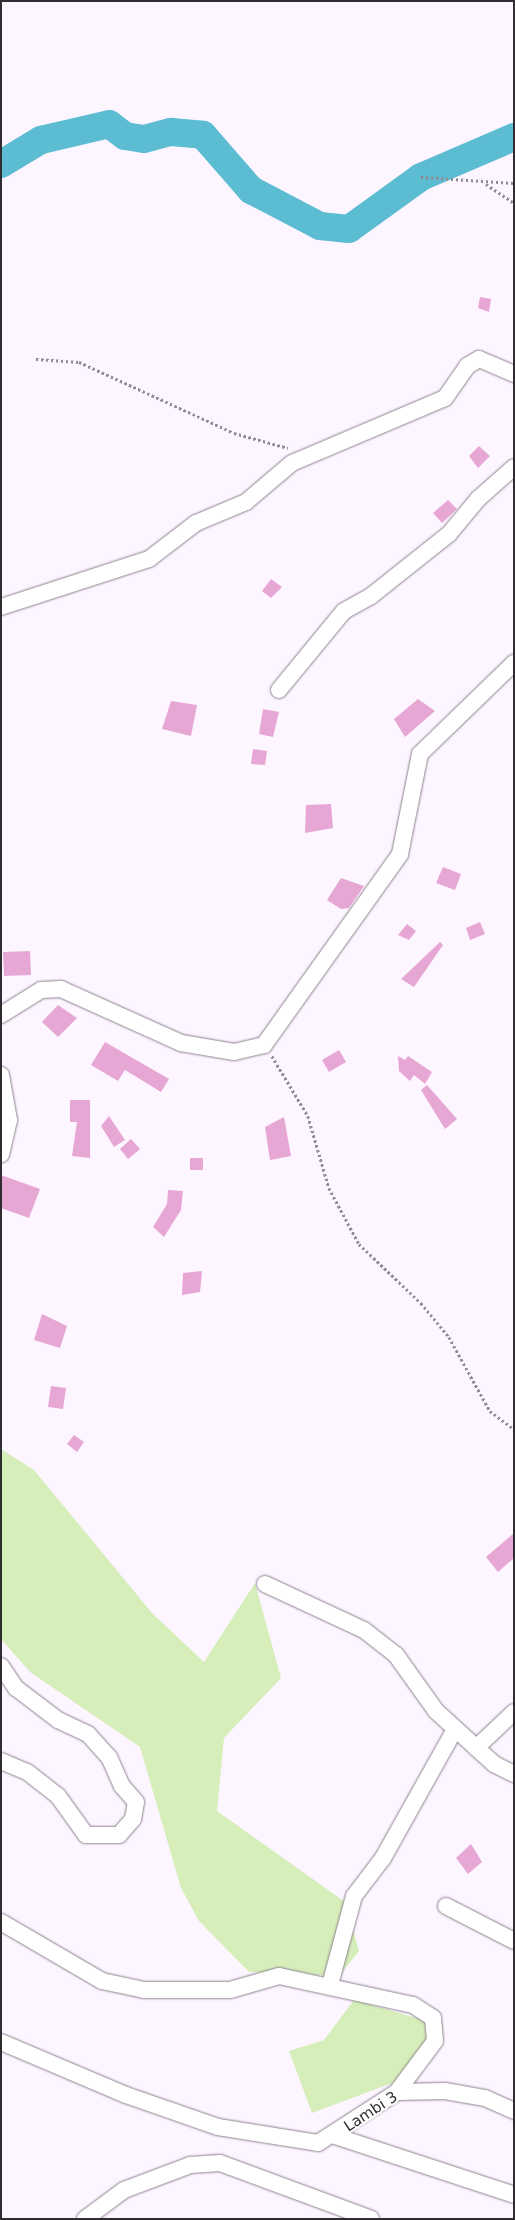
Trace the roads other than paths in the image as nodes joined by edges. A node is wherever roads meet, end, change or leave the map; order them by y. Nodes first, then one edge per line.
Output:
1 (514, 374) edge
2 (514, 468) edge
3 (1, 607) edge
4 (514, 662) edge
5 (280, 690) dead end
6 (1, 1015) edge
7 (1, 1075) edge
8 (1, 1154) edge
9 (265, 1584) dead end
10 (1, 1666) edge
11 (514, 1712) edge
12 (455, 1729) junction
13 (476, 1748) junction
14 (1, 1761) edge
15 (514, 1774) edge
16 (446, 1906) dead end
17 (1, 1922) edge
18 (514, 1941) edge
19 (330, 1985) junction
20 (1, 2042) edge
21 (396, 2092) junction
22 (514, 2111) edge
23 (335, 2136) junction
24 (514, 2195) edge
25 (85, 2219) edge
26 (371, 2219) edge

1 - 3 street
2 - 5 street
4 - 6 street
7 - 8 street
9 - 12 street
10 - 14 street
11 - 13 street
12 - 13 street
12 - 19 street
13 - 15 street
16 - 18 street
17 - 19 street
19 - 21 street
20 - 23 street, Lambi 3
21 - 22 street, Lambi 3
21 - 23 street, Lambi 3
23 - 24 street
25 - 26 street

